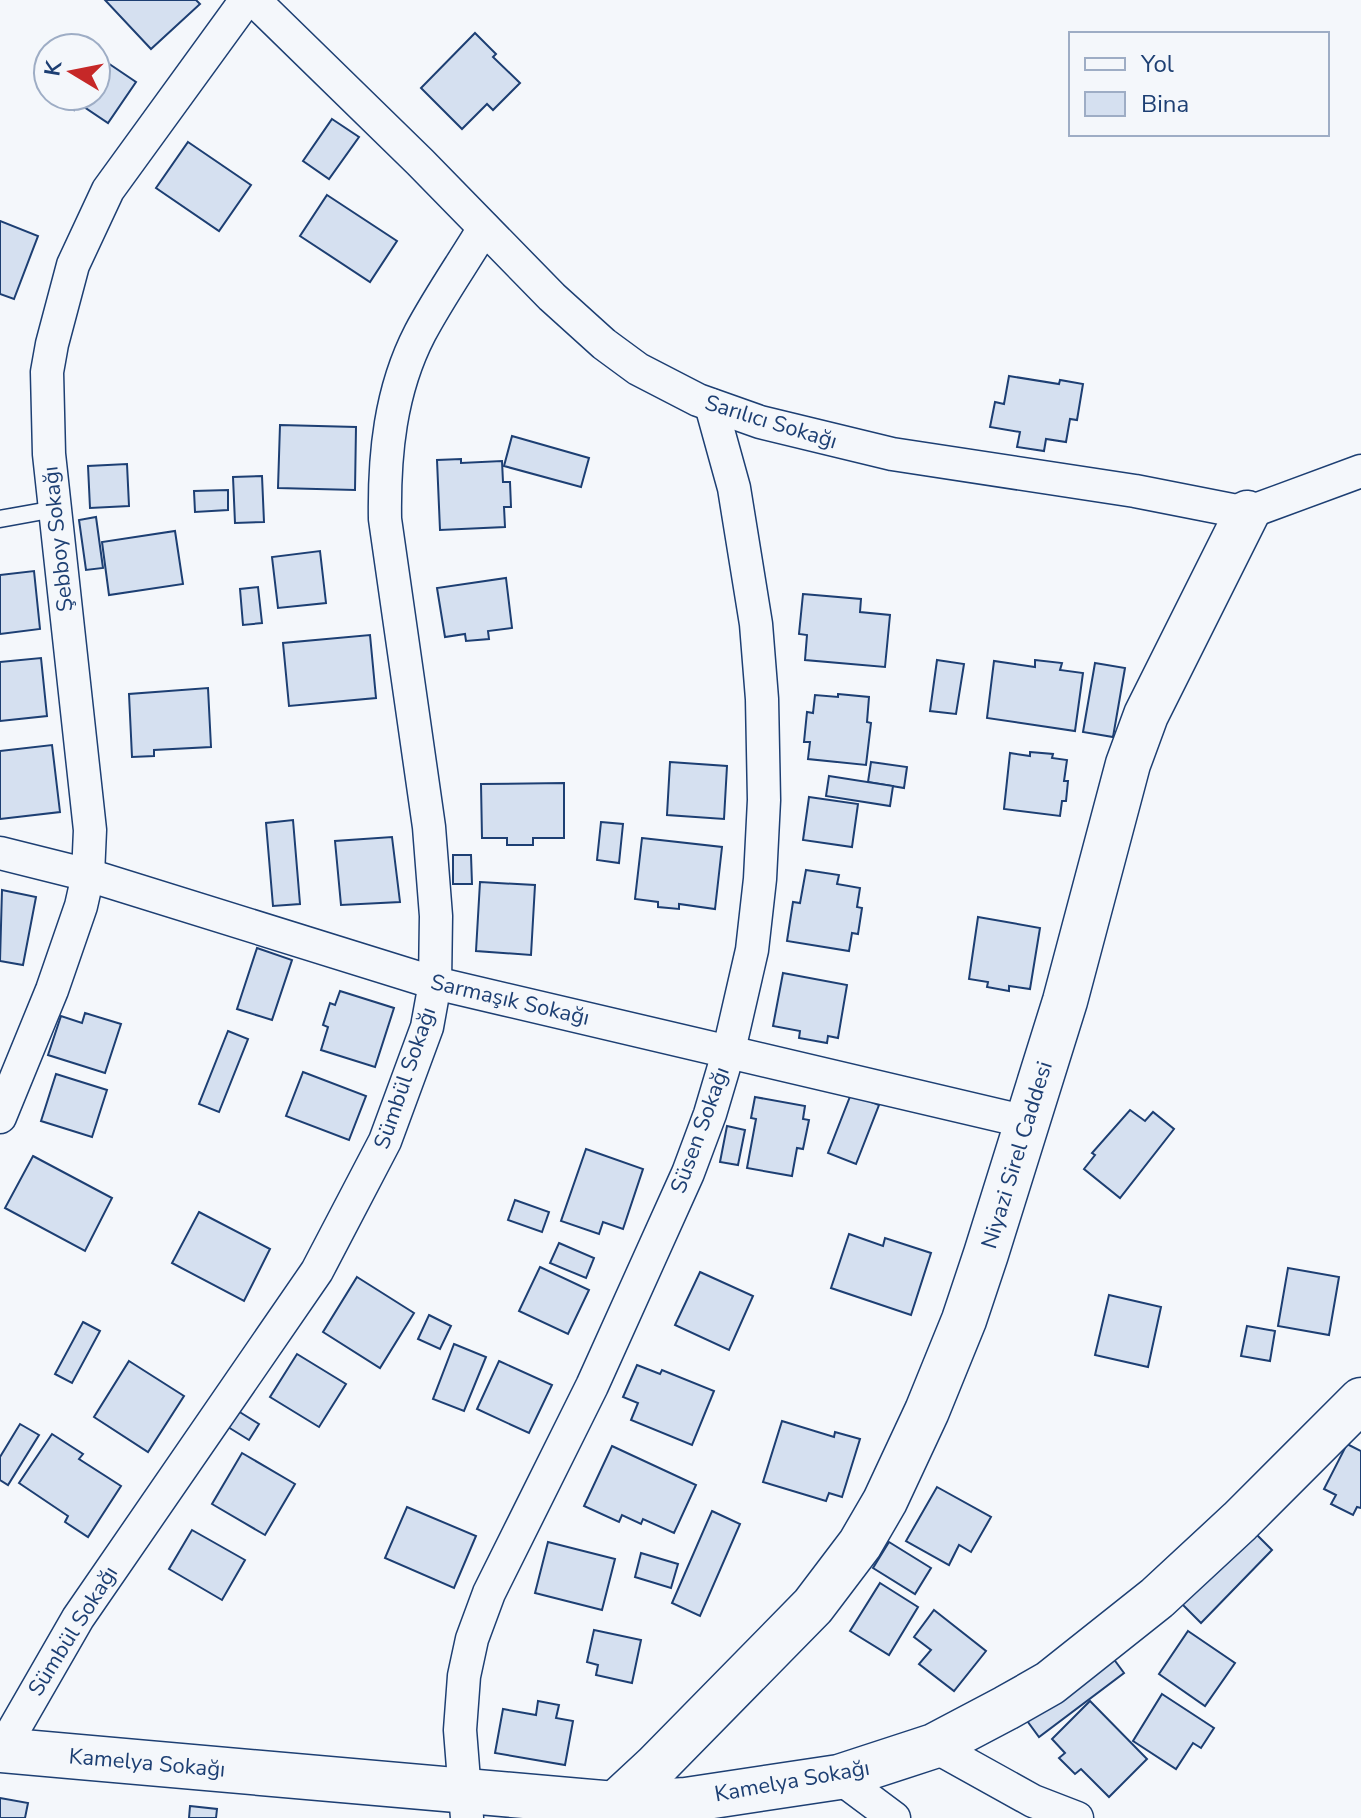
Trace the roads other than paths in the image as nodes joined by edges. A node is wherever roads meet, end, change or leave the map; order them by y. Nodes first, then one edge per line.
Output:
1 (246, 0) edge
2 (254, 0) edge
3 (484, 228) junction
4 (711, 405) junction
5 (1361, 471) edge
6 (55, 509) junction
7 (1247, 513) junction
8 (0, 519) edge
9 (0, 853) edge
10 (88, 875) junction
11 (435, 983) junction
12 (729, 1050) junction
13 (0, 1117) edge
14 (1027, 1122) junction
15 (1361, 1400) edge
16 (4, 1736) edge
17 (934, 1746) junction
18 (839, 1777) junction
19 (465, 1804) edge
20 (603, 1811) edge
21 (894, 1818) edge
22 (1077, 1818) edge

1 - 6 street, Şebboy Sokağı
2 - 3 street, Sarılıcı Sokağı
3 - 4 street, Sarılıcı Sokağı
3 - 11 street, Sümbül Sokağı
4 - 7 street, Sarılıcı Sokağı
4 - 12 street, Süsen Sokağı
5 - 7 street
6 - 8 lane
6 - 10 street, Şebboy Sokağı
7 - 14 street, Niyazi Sirel Caddesi
9 - 10 street, Sarmaşık Sokağı
10 - 11 street, Sarmaşık Sokağı
10 - 13 street, Şebboy Sokağı
11 - 12 street, Sarmaşık Sokağı
11 - 16 street, Sümbül Sokağı
12 - 14 street, Sarmaşık Sokağı
12 - 19 street, Süsen Sokağı
14 - 20 street, Niyazi Sirel Caddesi
15 - 17 street, Kamelya Sokağı
16 - 19 street, Kamelya Sokağı
17 - 18 street, Kamelya Sokağı
17 - 22 street
18 - 20 street, Kamelya Sokağı
18 - 21 street
19 - 20 street, Kamelya Sokağı

